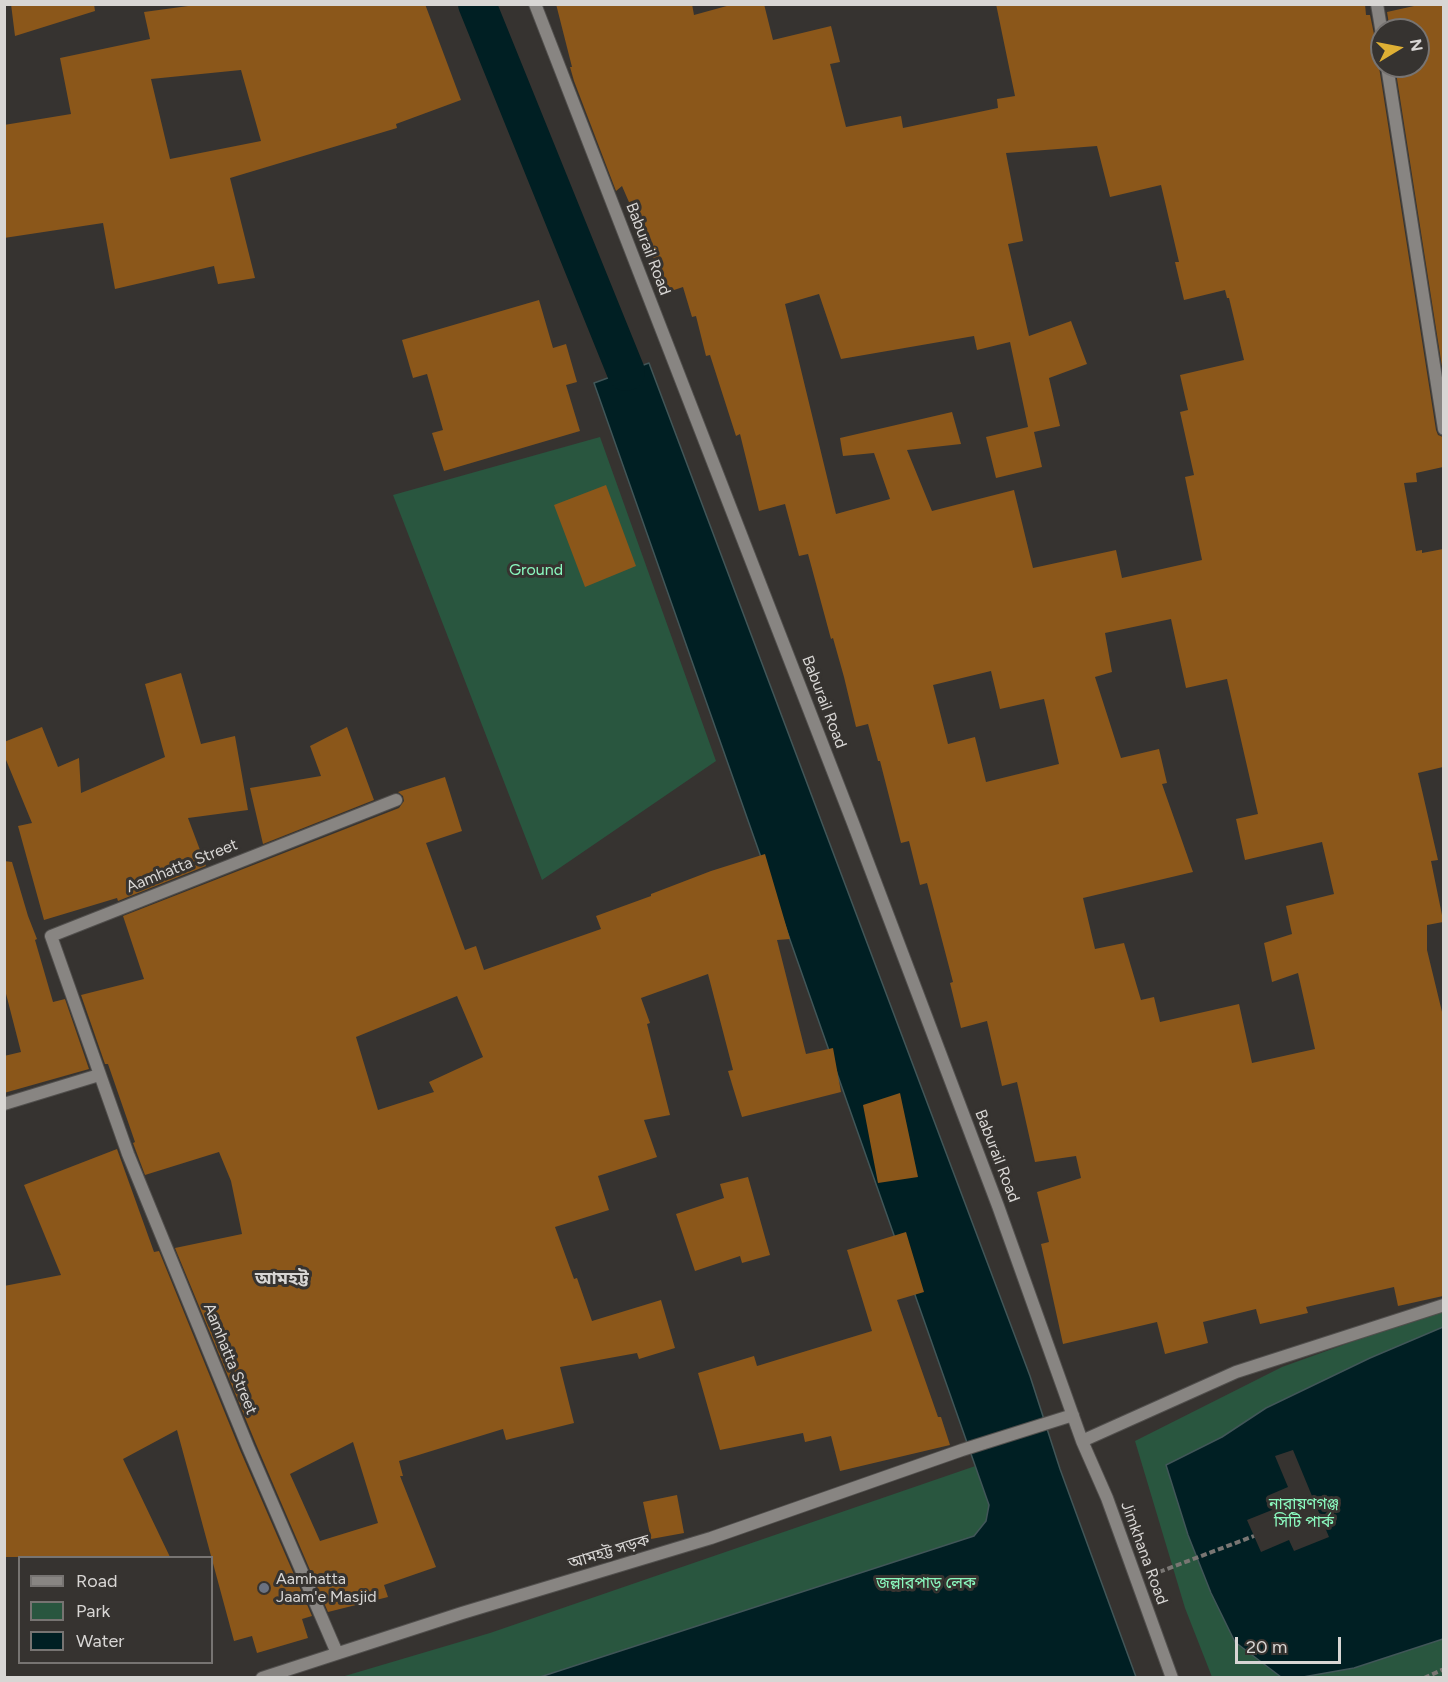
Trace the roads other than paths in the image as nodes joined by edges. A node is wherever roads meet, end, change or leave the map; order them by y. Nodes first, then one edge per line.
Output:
1 (535, 4) edge
2 (1389, 78) edge
3 (1443, 429) edge
4 (396, 800) dead end
5 (99, 1075) junction
6 (4, 1104) edge
7 (1443, 1305) edge
8 (1073, 1415) junction
9 (1082, 1441) junction
10 (337, 1653) junction
11 (262, 1677) edge
12 (1172, 1677) edge

1 - 8 street, Baburail Road
2 - 3 street
4 - 5 street, Aamhatta Street
5 - 6 street
5 - 10 street, Aamhatta Street
7 - 9 street
8 - 9 street, Baburail Road
8 - 10 street, আমহট্ট সড়ক
9 - 12 street, Jimkhana Road
10 - 11 street, আমহট্ট সড়ক

